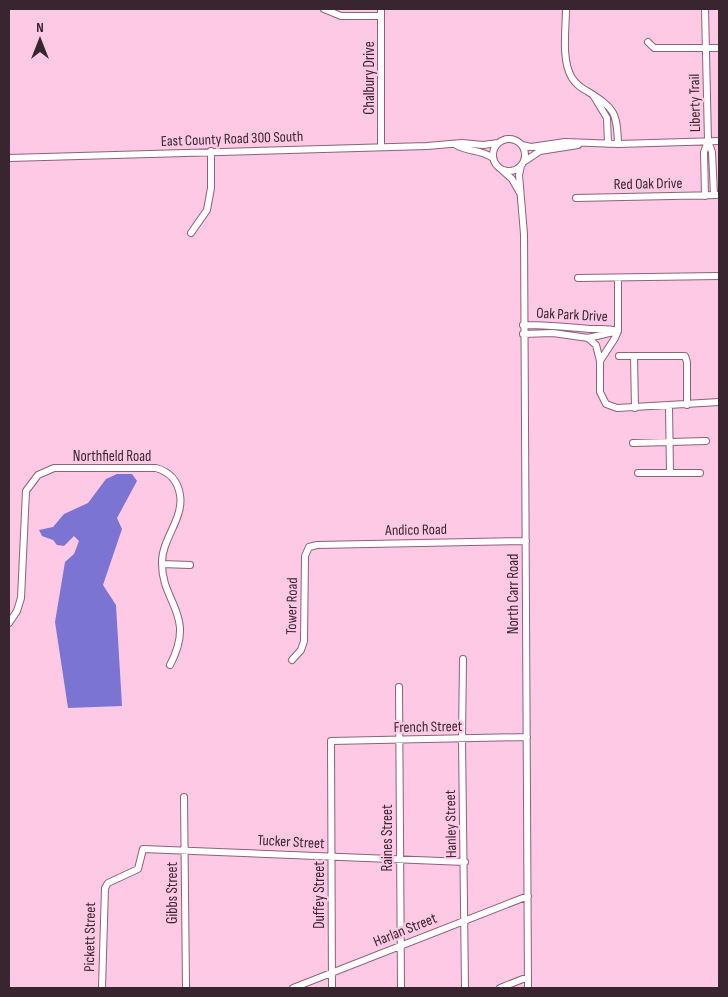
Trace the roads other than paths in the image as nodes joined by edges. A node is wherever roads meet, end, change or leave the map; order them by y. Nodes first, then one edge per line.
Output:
1 (324, 9) edge
2 (566, 9) edge
3 (706, 9) edge
4 (381, 12) edge
5 (648, 42) dead end
6 (706, 48) junction
7 (719, 48) edge
8 (593, 95) junction
9 (708, 141) junction
10 (719, 141) edge
11 (498, 143) junction
12 (582, 144) junction
13 (608, 144) junction
14 (618, 144) junction
15 (456, 145) junction
16 (522, 145) junction
17 (381, 147) junction
18 (211, 151) junction
19 (9, 158) edge
20 (493, 158) junction
21 (523, 164) junction
22 (502, 170) junction
23 (705, 196) junction
24 (717, 196) edge
25 (576, 198) dead end
26 (522, 199) junction
27 (191, 233) dead end
28 (719, 276) edge
29 (578, 278) dead end
30 (618, 278) junction
31 (524, 325) junction
32 (618, 330) junction
33 (524, 334) junction
34 (588, 338) junction
35 (619, 356) dead end
36 (634, 356) junction
37 (600, 360) junction
38 (719, 402) edge
39 (687, 405) junction
40 (669, 406) junction
41 (635, 408) junction
42 (706, 441) dead end
43 (669, 442) junction
44 (633, 443) dead end
45 (700, 472) dead end
46 (638, 473) dead end
47 (670, 473) junction
48 (526, 541) junction
49 (308, 548) joint
50 (162, 564) junction
51 (190, 565) dead end
52 (9, 623) edge
53 (463, 659) dead end
54 (292, 660) dead end
55 (170, 665) dead end
56 (399, 687) dead end
57 (527, 737) junction
58 (462, 739) junction
59 (399, 740) junction
60 (330, 741) joint
61 (184, 797) dead end
62 (185, 849) junction
63 (331, 856) junction
64 (400, 859) junction
65 (465, 862) junction
66 (132, 873) joint
67 (528, 896) junction
68 (464, 920) junction
69 (400, 946) junction
70 (331, 972) junction
71 (528, 977) junction
72 (102, 988) edge
73 (186, 988) edge
74 (293, 988) edge
75 (332, 988) edge
76 (401, 988) edge
77 (465, 988) edge
78 (500, 988) edge
79 (528, 988) edge

1 - 4 street
2 - 8 street
3 - 6 street, Liberty Trail
4 - 17 street, Chalbury Drive
5 - 6 street
6 - 7 street
6 - 9 street, Liberty Trail
8 - 13 street
8 - 14 street
9 - 10 street
9 - 14 street
9 - 23 street
9 - 24 street, Liberty Trail
11 - 15 street, East County Road 300 South
11 - 16 street
11 - 20 street
12 - 13 street
12 - 16 street
12 - 21 street
13 - 14 street
15 - 17 street, East County Road 300 South
15 - 20 street, East County Road 300 South
16 - 21 street
17 - 18 street, East County Road 300 South
18 - 19 street, East County Road 300 South
18 - 27 street
20 - 22 street
21 - 22 street
21 - 26 street, North Carr Road
22 - 26 street
23 - 24 street, Red Oak Drive
23 - 25 street, Red Oak Drive
26 - 31 street, North Carr Road
28 - 30 street
29 - 30 street
30 - 32 street
31 - 32 street, Oak Park Drive
31 - 33 street, North Carr Road
32 - 34 street, Oak Park Drive
32 - 37 street
33 - 34 street, Oak Park Drive
33 - 48 street, North Carr Road
34 - 37 street, Oak Park Drive
35 - 36 street
36 - 39 street
36 - 41 street
37 - 41 street
38 - 39 street
39 - 40 street
40 - 41 street
40 - 43 street
42 - 43 street
43 - 44 street
43 - 47 street
45 - 47 street
46 - 47 street
48 - 49 street, Andico Road
48 - 57 street, North Carr Road
49 - 54 street, Tower Road
50 - 51 street
50 - 52 street, Northfield Road
50 - 55 street, Northfield Road
53 - 58 street, Hanley Street
56 - 59 street, Raines Street
57 - 58 street, French Street
57 - 67 street, North Carr Road
58 - 59 street, French Street
58 - 65 street, Hanley Street
59 - 60 street, French Street
59 - 64 street, Raines Street
60 - 63 street, Duffey Street
61 - 62 street, Gibbs Street
62 - 63 street, Tucker Street
62 - 66 street, Tucker Street
62 - 73 street, Gibbs Street
63 - 64 street, Tucker Street
63 - 70 street, Duffey Street
64 - 65 street, Tucker Street
64 - 69 street, Raines Street
65 - 68 street, Hanley Street
66 - 72 street, Pickett Street
67 - 68 street, Harlan Street
67 - 71 street, North Carr Road
68 - 69 street, Harlan Street
68 - 77 street, Hanley Street
69 - 70 street, Harlan Street
69 - 76 street, Raines Street
70 - 74 street, Harlan Street
70 - 75 street, Duffey Street
71 - 78 street
71 - 79 street, North Carr Road

